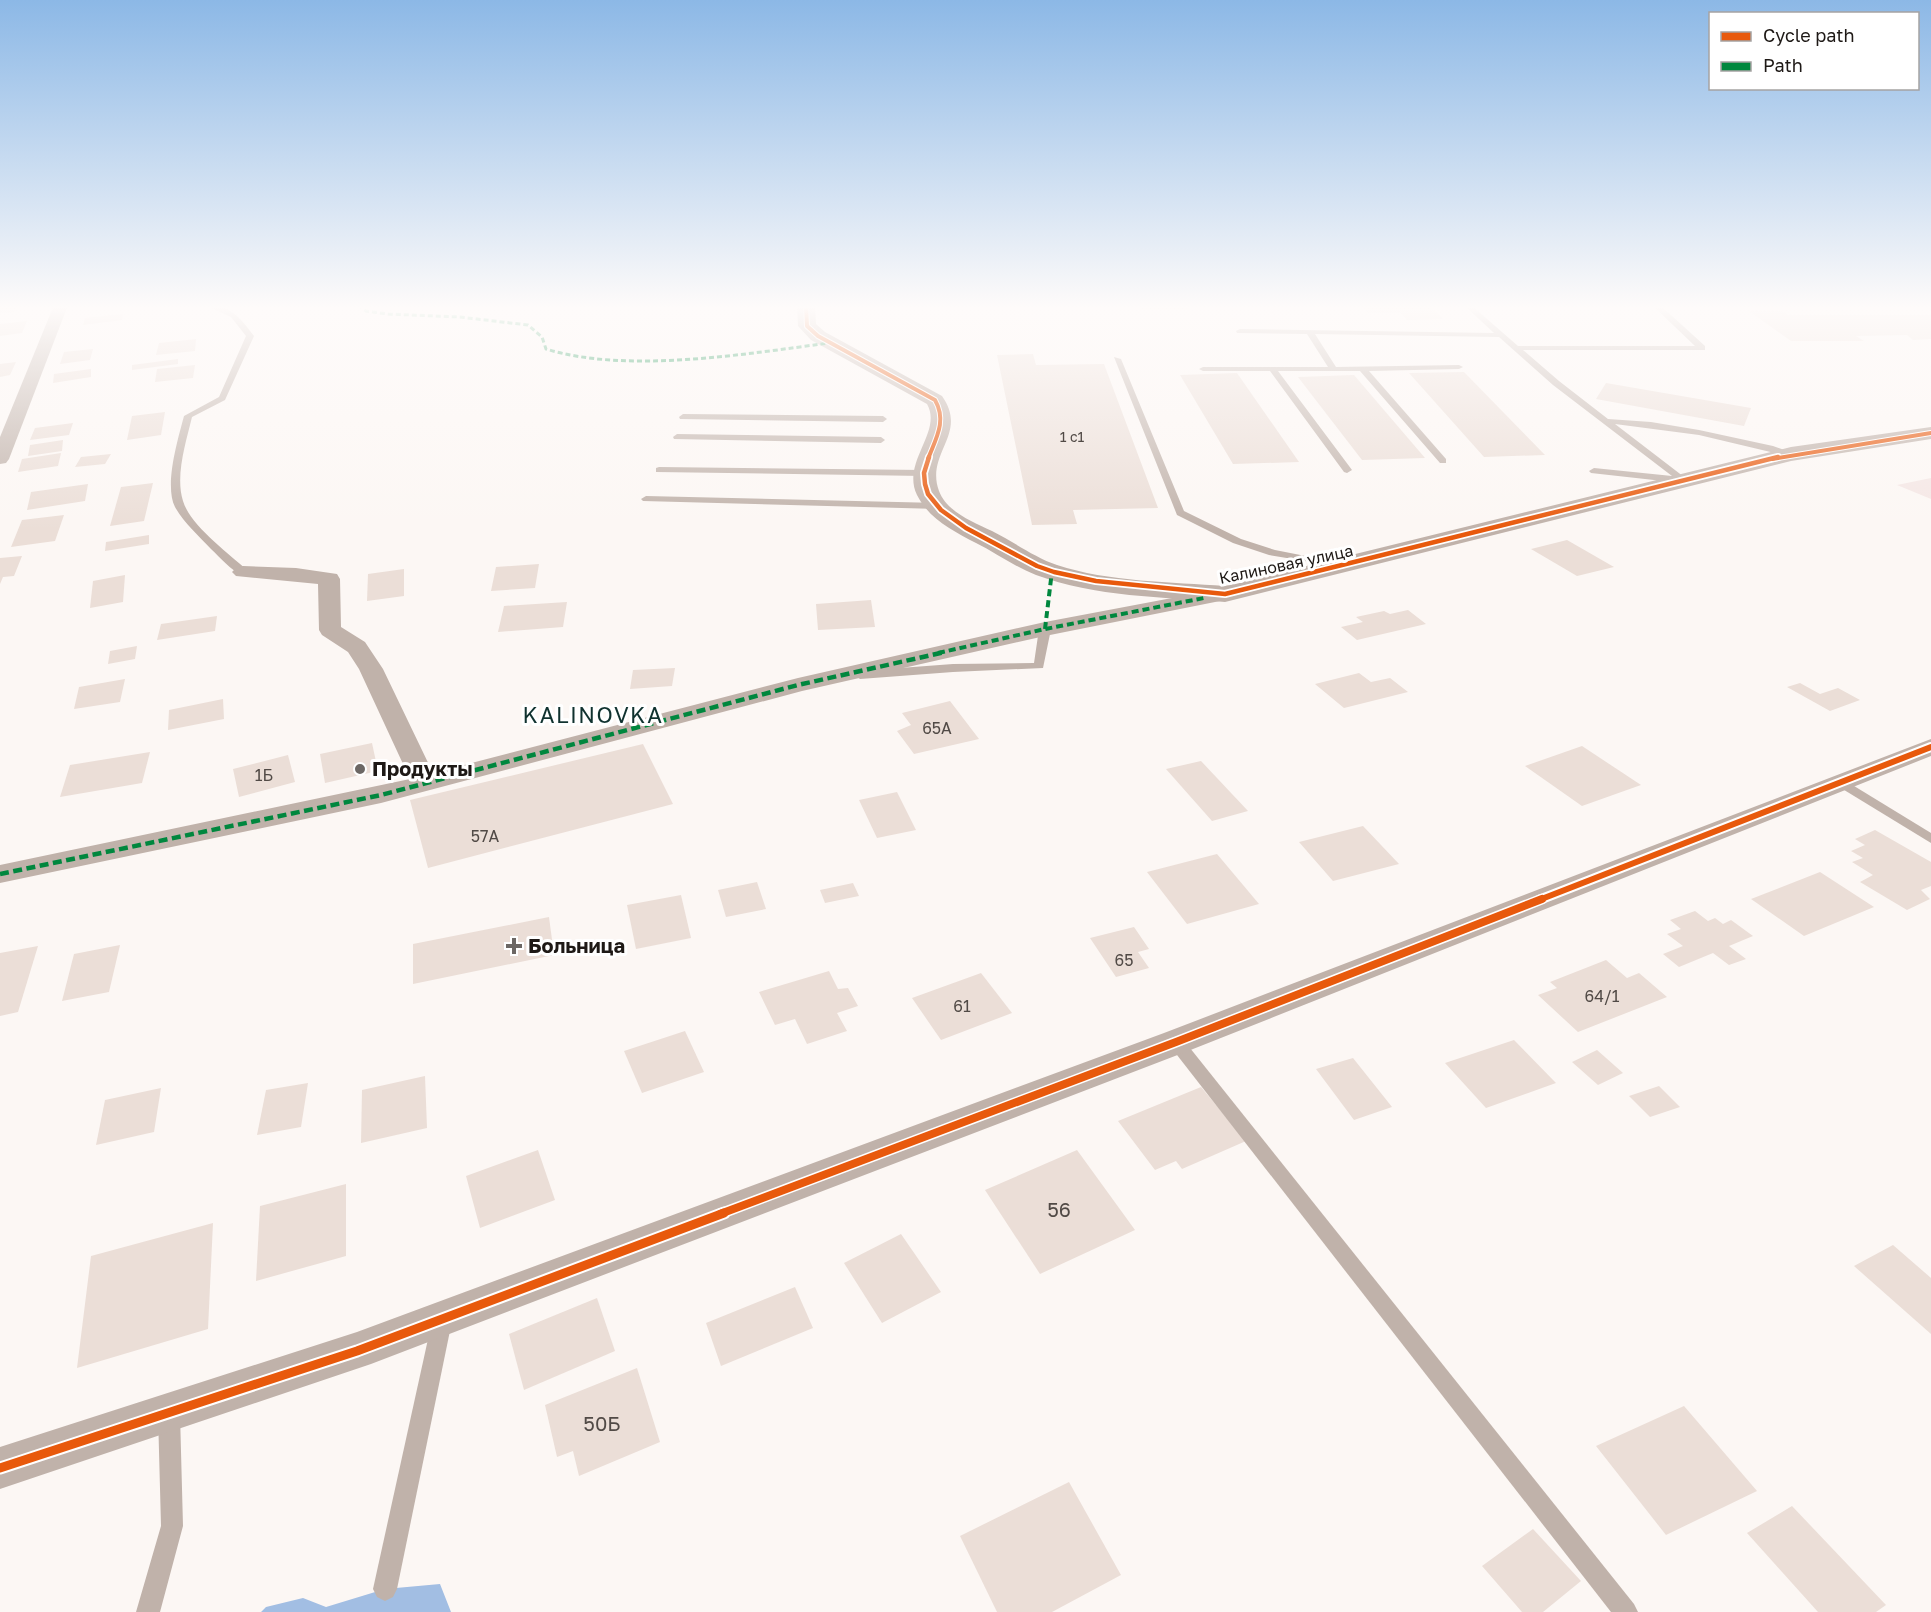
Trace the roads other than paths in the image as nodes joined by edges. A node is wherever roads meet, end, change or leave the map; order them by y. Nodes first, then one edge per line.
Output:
1 (31, 380) edge
2 (230, 380) edge
3 (899, 380) edge
4 (1126, 380) edge
5 (1280, 380) edge
6 (1373, 380) edge
7 (1556, 380) edge
8 (683, 417) dead end
9 (883, 419) dead end
10 (1606, 420) junction
11 (1931, 433) edge
12 (677, 437) dead end
13 (881, 440) dead end
14 (1791, 454) junction
15 (0, 459) edge
16 (1443, 461) dead end
17 (659, 470) dead end
18 (1347, 470) dead end
19 (1594, 471) dead end
20 (924, 473) junction
21 (1683, 480) junction
22 (646, 499) dead end
23 (939, 506) junction
24 (1342, 566) junction
25 (243, 572) joint
26 (1225, 594) junction
27 (1044, 629) junction
28 (828, 678) junction
29 (1931, 747) edge
30 (1841, 782) junction
31 (425, 783) junction
32 (1931, 839) edge
33 (0, 874) edge
34 (1176, 1042) junction
35 (443, 1319) junction
36 (169, 1412) junction
37 (0, 1468) edge
38 (385, 1589) dead end
39 (148, 1612) edge
40 (1626, 1612) edge

1 - 15 street
2 - 25 lane
3 - 20 street
4 - 24 lane
5 - 18 lane
6 - 16 lane
7 - 10 lane
8 - 9 lane
10 - 14 lane
10 - 21 lane
11 - 14 street, Калиновая улица
12 - 13 lane
14 - 21 street, Калиновая улица
17 - 20 lane
19 - 21 lane
20 - 23 street, Калиновая улица
21 - 24 street, Калиновая улица
22 - 23 lane
23 - 26 street, Калиновая улица
24 - 26 street, Калиновая улица
25 - 31 street
26 - 27 street
27 - 28 street
27 - 28 lane
28 - 31 street
29 - 30 street
30 - 32 lane
30 - 34 street
31 - 33 street
34 - 35 street
34 - 40 lane
35 - 36 street
35 - 38 lane
36 - 37 street
36 - 39 lane

